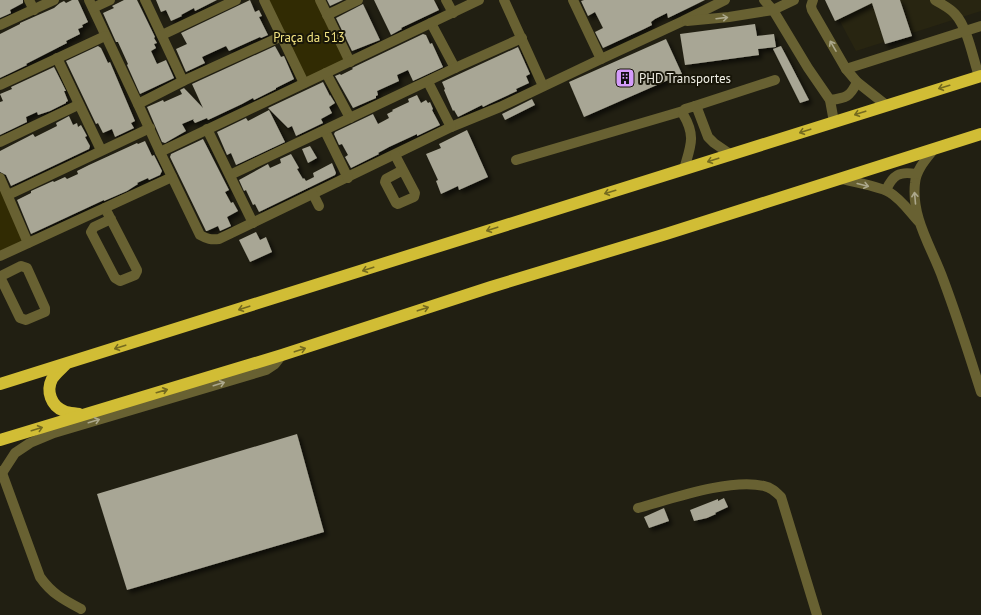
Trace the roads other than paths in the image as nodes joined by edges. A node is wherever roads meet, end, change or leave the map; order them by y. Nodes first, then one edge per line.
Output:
1 (29, 0) edge
2 (54, 0) edge
3 (110, 0) edge
4 (145, 0) edge
5 (236, 0) edge
6 (264, 0) edge
7 (320, 0) edge
8 (358, 0) edge
9 (446, 0) edge
10 (479, 0) edge
11 (504, 0) edge
12 (573, 0) edge
13 (725, 0) edge
14 (764, 0) edge
15 (794, 0) edge
16 (813, 0) edge
17 (935, 0) edge
18 (91, 4) edge
19 (34, 10) junction
20 (774, 10) junction
21 (452, 13) junction
22 (327, 15) junction
23 (683, 21) junction
24 (431, 23) junction
25 (0, 25) edge
26 (981, 26) edge
27 (965, 31) junction
28 (162, 34) junction
29 (105, 36) junction
30 (282, 36) junction
31 (522, 38) junction
32 (57, 58) junction
33 (601, 58) junction
34 (350, 62) junction
35 (454, 68) junction
36 (846, 69) junction
37 (326, 73) junction
38 (980, 76) edge
39 (775, 80) dead end
40 (183, 81) junction
41 (428, 82) junction
42 (857, 82) junction
43 (304, 83) junction
44 (0, 85) edge
45 (543, 86) junction
46 (830, 100) junction
47 (138, 104) junction
48 (78, 105) junction
49 (886, 105) junction
50 (695, 106) junction
51 (683, 112) junction
52 (350, 118) junction
53 (834, 122) junction
54 (451, 127) junction
55 (150, 128) junction
56 (207, 129) junction
57 (325, 131) junction
58 (981, 134) edge
59 (0, 142) edge
60 (934, 149) junction
61 (101, 150) junction
62 (160, 152) junction
63 (730, 154) junction
64 (395, 155) junction
65 (516, 160) dead end
66 (684, 169) junction
67 (403, 170) dead end
68 (916, 174) junction
69 (230, 175) junction
70 (172, 177) junction
71 (0, 178) edge
72 (348, 178) junction
73 (841, 179) junction
74 (886, 190) junction
75 (313, 194) junction
76 (8, 195) junction
77 (319, 206) dead end
78 (105, 208) junction
79 (111, 219) junction
80 (918, 221) junction
81 (253, 223) junction
82 (28, 243) junction
83 (2, 256) edge
84 (11, 271) junction
85 (282, 355) junction
86 (66, 364) junction
87 (0, 384) edge
88 (981, 392) edge
89 (83, 414) junction
90 (0, 440) edge
91 (1, 472) edge
92 (638, 508) dead end
93 (82, 609) dead end
94 (817, 615) edge

1 - 19 street
2 - 19 street
3 - 18 street
4 - 28 street
5 - 28 street
6 - 30 street
7 - 22 street
8 - 22 street
9 - 21 street
10 - 21 street
11 - 31 street
12 - 33 street
13 - 23 street
14 - 20 street
15 - 20 street
36 -> 16 street
17 - 27 street
18 - 29 street
19 - 25 street
23 -> 20 street
20 - 46 street
21 - 24 street
22 - 34 street
23 - 33 street
24 - 34 street
24 - 35 street
26 - 27 street
27 - 36 street
27 - 38 street
28 - 40 street
29 - 32 street
29 - 47 street
30 - 40 street
30 - 43 street
31 - 35 street
31 - 45 street
32 - 44 street
32 - 48 street
33 - 45 street
34 - 37 street
35 - 41 street
36 - 42 street
37 - 43 street
37 - 52 street
38 -> 49 highway
39 - 50 street
40 - 47 street
41 - 52 street
41 - 54 street
42 - 46 street
42 - 49 street
43 - 56 street
45 - 54 street
46 - 53 street
47 - 55 street
48 - 59 street
48 - 61 street
49 -> 53 highway
50 - 51 street
50 - 63 street
51 - 65 street
51 - 66 street
52 - 57 street
53 -> 63 highway
54 - 64 street
55 - 61 street
55 - 62 street
56 - 62 street
56 - 69 street
57 - 69 street
57 - 72 street
58 - 60 highway
60 - 68 street
60 - 73 highway
61 - 76 street
62 - 70 street
63 -> 66 highway
64 - 67 street
64 - 72 street
66 -> 86 highway
68 - 74 street
80 -> 68 street
69 - 81 street
70 - 78 street
70 - 81 street
71 - 76 street
72 - 75 street
73 -> 74 street
85 -> 73 highway
74 - 80 street
75 - 77 street
75 - 81 street
76 - 82 street
78 - 79 street
78 - 82 street
79 - 79 street
80 - 88 street
82 - 83 street
83 - 84 street
84 - 84 street
89 -> 85 highway
91 -> 85 street
86 - 87 highway
86 - 89 highway
90 -> 89 highway
91 - 93 street
92 - 94 street

